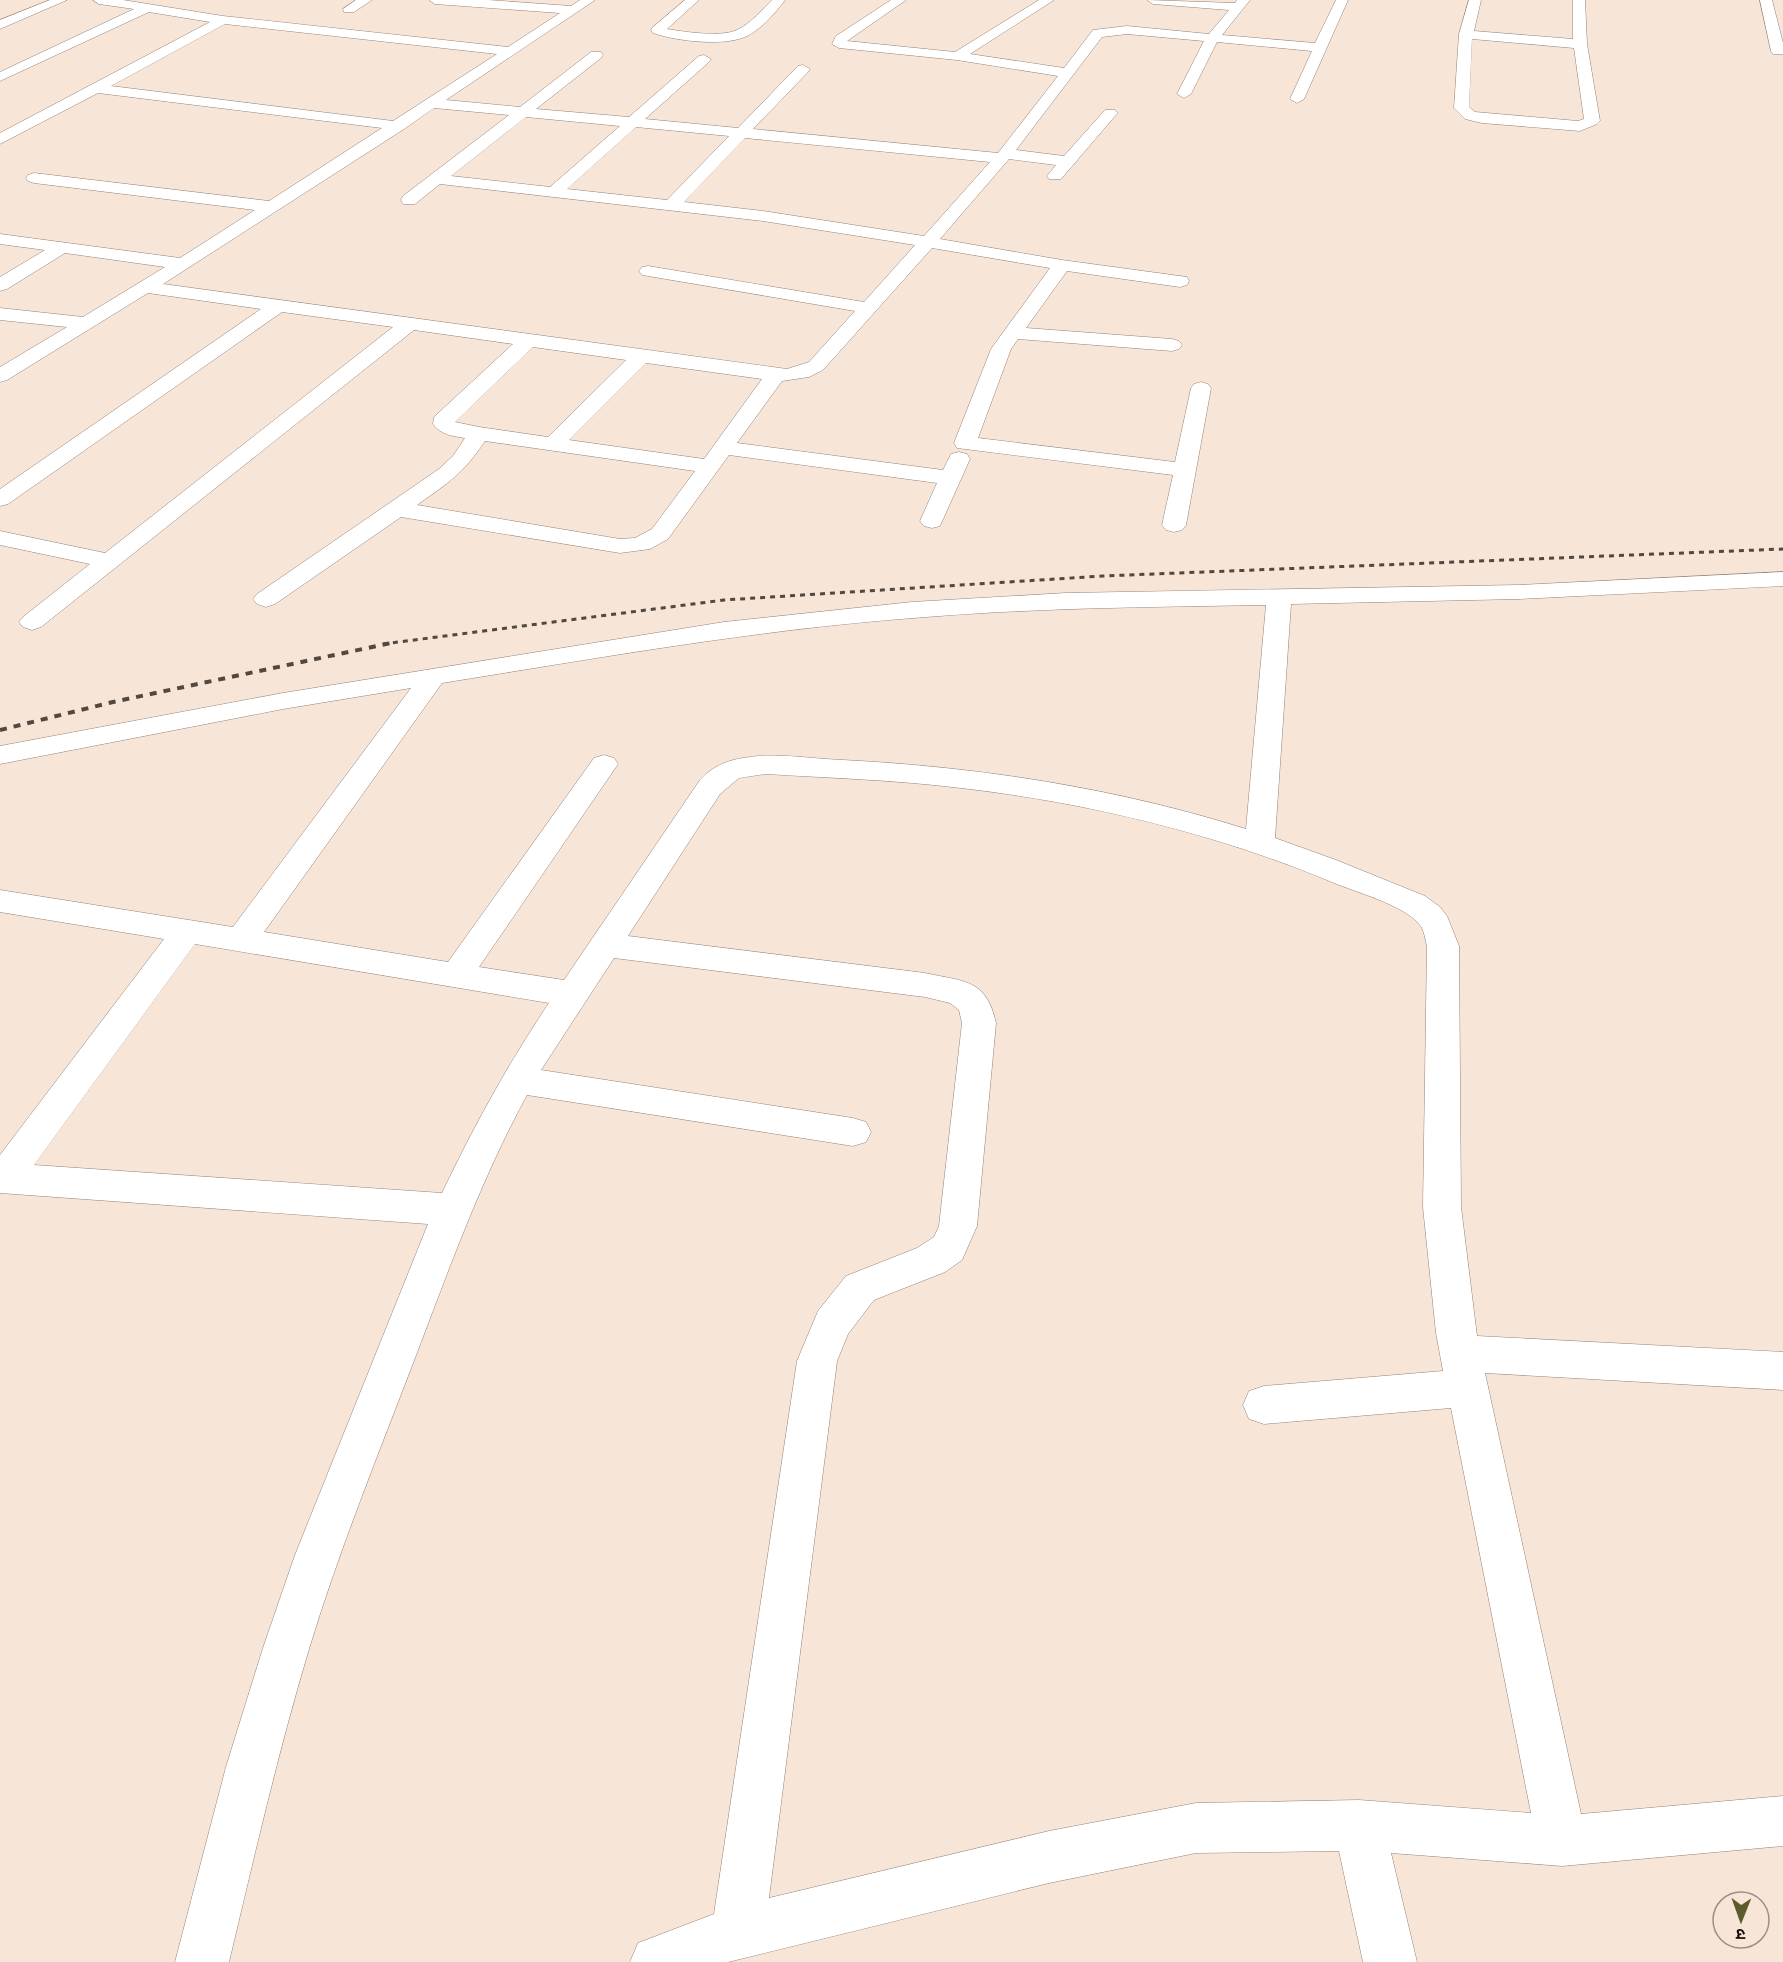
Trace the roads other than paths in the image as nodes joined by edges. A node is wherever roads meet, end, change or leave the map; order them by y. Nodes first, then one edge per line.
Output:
1 (61, 0) edge
2 (99, 0) edge
3 (366, 0) edge
4 (435, 0) edge
5 (589, 0) edge
6 (693, 0) edge
7 (778, 0) edge
8 (900, 0) edge
9 (1048, 0) edge
10 (1153, 0) edge
11 (1341, 0) edge
12 (1474, 0) edge
13 (1579, 0) edge
14 (1766, 0) edge
15 (1241, 3) edge
16 (147, 8) junction
17 (349, 9) dead end
18 (573, 10) junction
19 (223, 20) junction
20 (0, 25) edge
21 (1466, 34) junction
22 (1212, 38) junction
23 (1580, 44) junction
24 (1320, 48) junction
25 (510, 51) junction
26 (1778, 51) dead end
27 (596, 55) dead end
28 (957, 56) junction
29 (704, 59) dead end
30 (803, 69) dead end
31 (1067, 73) junction
32 (0, 77) edge
33 (96, 88) junction
34 (1184, 94) dead end
35 (1297, 99) dead end
36 (432, 103) junction
37 (522, 112) junction
38 (1110, 113) dead end
39 (632, 123) junction
40 (399, 126) junction
41 (741, 133) junction
42 (0, 139) edge
43 (1004, 156) junction
44 (1067, 161) junction
45 (1055, 176) dead end
46 (34, 178) dead end
47 (436, 178) junction
48 (554, 192) junction
49 (409, 200) dead end
50 (671, 206) junction
51 (273, 207) junction
52 (0, 239) edge
53 (928, 242) junction
54 (63, 247) junction
55 (183, 264) junction
56 (1062, 265) junction
57 (648, 271) dead end
58 (1180, 281) dead end
59 (0, 285) edge
60 (145, 288) junction
61 (278, 306) junction
62 (868, 308) junction
63 (0, 314) edge
64 (87, 323) junction
65 (410, 324) junction
66 (1015, 333) junction
67 (528, 341) junction
68 (1172, 345) dead end
69 (642, 356) junction
70 (776, 375) junction
71 (0, 376) edge
72 (1202, 388) dead end
73 (479, 434) junction
74 (966, 443) junction
75 (553, 444) junction
76 (716, 457) junction
77 (1185, 470) junction
78 (951, 478) junction
79 (0, 499) edge
80 (397, 509) junction
81 (932, 521) dead end
82 (1174, 525) dead end
83 (0, 538) edge
84 (110, 561) junction
85 (1783, 579) edge
86 (1280, 597) junction
87 (266, 599) dead end
88 (32, 622) dead end
89 (433, 677) junction
90 (0, 755) edge
91 (604, 764) dead end
92 (1260, 843) junction
93 (0, 901) edge
94 (188, 931) junction
95 (241, 940) junction
96 (605, 945) junction
97 (456, 975) junction
98 (572, 994) junction
99 (518, 1080) junction
100 (853, 1132) dead end
101 (2, 1178) edge
102 (453, 1210) junction
103 (1464, 1371) junction
104 (1783, 1371) edge
105 (1264, 1405) dead end
106 (1783, 1821) edge
107 (1359, 1825) junction
108 (1562, 1841) junction
109 (738, 1932) junction
110 (202, 1962) edge
111 (657, 1962) edge
112 (1390, 1962) edge

1 - 20 street
2 - 16 street
3 - 17 street
4 - 18 street
5 - 18 street
6 - 7 street
8 - 28 street
9 - 28 street
10 - 15 street
11 - 24 street
12 - 21 street
13 - 23 street
14 - 26 street
15 - 22 street
16 - 19 street
16 - 32 street
18 - 25 street
19 - 25 street
19 - 33 street
21 - 23 street
21 - 23 street
22 - 24 street
22 - 31 street
22 - 34 street
24 - 35 street
25 - 36 street
27 - 37 street
28 - 31 street
29 - 39 street
30 - 41 street
31 - 43 street
33 - 40 street
33 - 42 street
36 - 37 street
36 - 40 street
37 - 39 street
37 - 47 street
38 - 44 street
39 - 41 street
39 - 48 street
40 - 51 street
41 - 43 street
41 - 50 street
43 - 44 street
43 - 53 street
44 - 45 street
46 - 51 street
47 - 48 street
47 - 49 street
48 - 50 street
50 - 53 street
51 - 55 street
52 - 54 street
53 - 56 street
53 - 62 street
54 - 55 street
54 - 59 street
55 - 60 street
56 - 58 street
56 - 66 street
57 - 62 street
60 - 61 street
60 - 64 street
61 - 65 street
61 - 79 street
62 - 70 street
63 - 64 street
64 - 71 street
65 - 67 street
65 - 84 street
66 - 68 street
66 - 74 street
67 - 69 street
67 - 73 street
69 - 70 street
69 - 75 street
70 - 76 street
72 - 77 street
73 - 75 street
73 - 80 street
74 - 77 street
74 - 78 street
75 - 76 street
76 - 78 street
76 - 80 street
77 - 82 street
78 - 81 street
80 - 87 street
83 - 84 street
84 - 88 street
85 - 86 street
86 - 89 street
86 - 92 street
89 - 90 street
89 - 95 street
91 - 97 street
92 - 96 street
92 - 103 street
93 - 94 street
94 - 95 street
94 - 101 street
95 - 97 street
96 - 98 street
96 - 109 street
97 - 98 street
98 - 99 street
99 - 100 street
99 - 102 street
101 - 102 street
102 - 110 street
103 - 104 street
103 - 105 street
103 - 108 street
106 - 108 street
107 - 108 street
107 - 109 street
107 - 112 street
109 - 111 street

